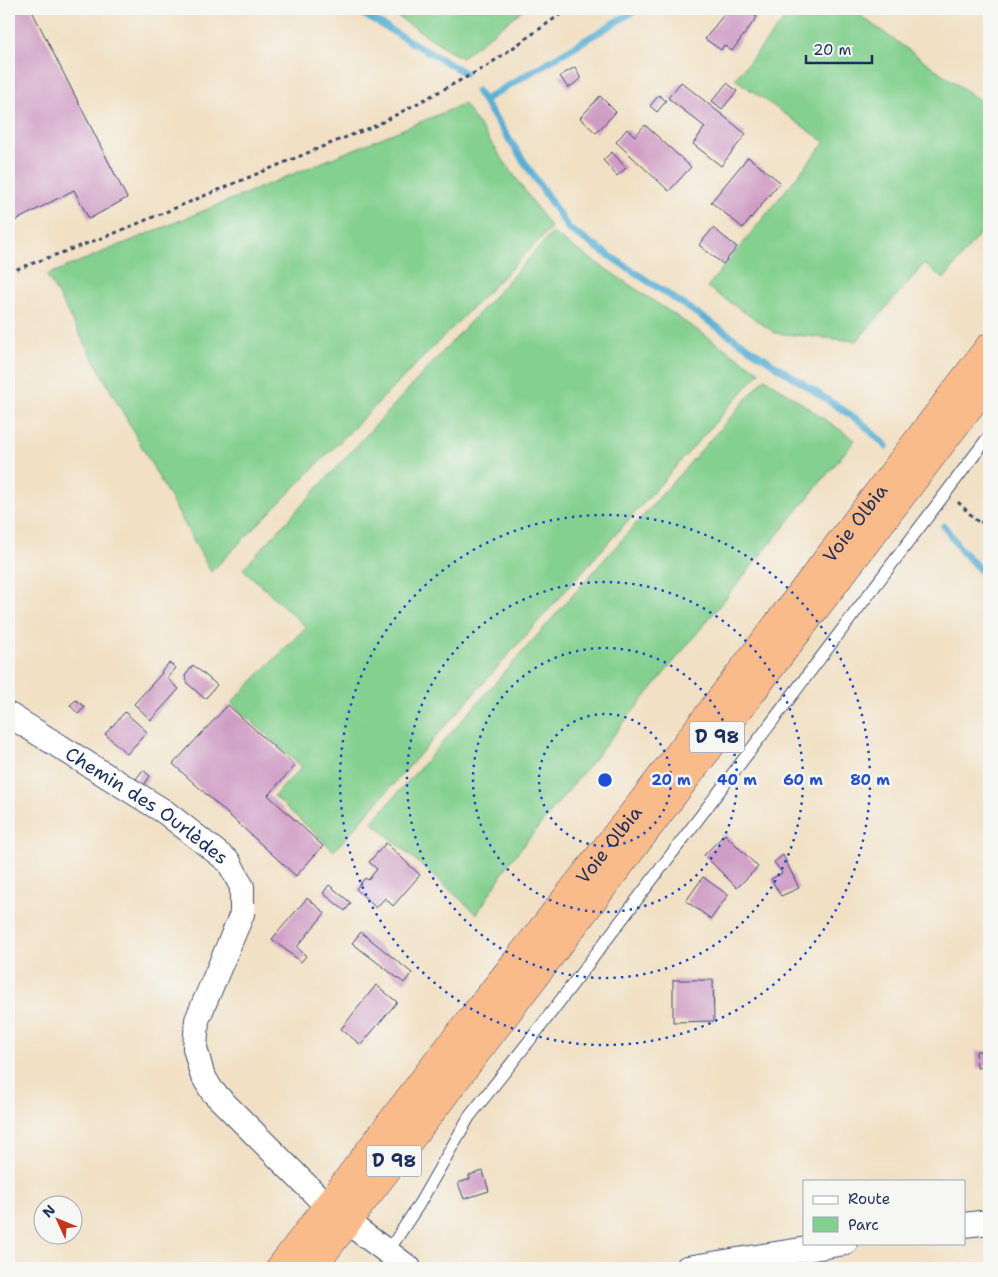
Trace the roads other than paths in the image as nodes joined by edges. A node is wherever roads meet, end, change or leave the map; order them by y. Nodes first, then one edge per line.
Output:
1 (989, 348) edge
2 (989, 381) edge
3 (989, 436) edge
4 (9, 715) edge
5 (318, 1197) dead end
6 (989, 1222) edge
7 (966, 1225) edge
8 (358, 1230) dead end
9 (838, 1244) edge
10 (386, 1253) junction
11 (280, 1268) edge
12 (312, 1268) edge
13 (409, 1268) edge
14 (687, 1268) edge

1 - 11 highway, Voie Olbia / D 98
2 - 12 highway, Voie Olbia / D 98
3 - 10 lane
4 - 5 street, Chemin des Ourlèdes
6 - 7 street
8 - 10 street
9 - 14 street
10 - 13 street

